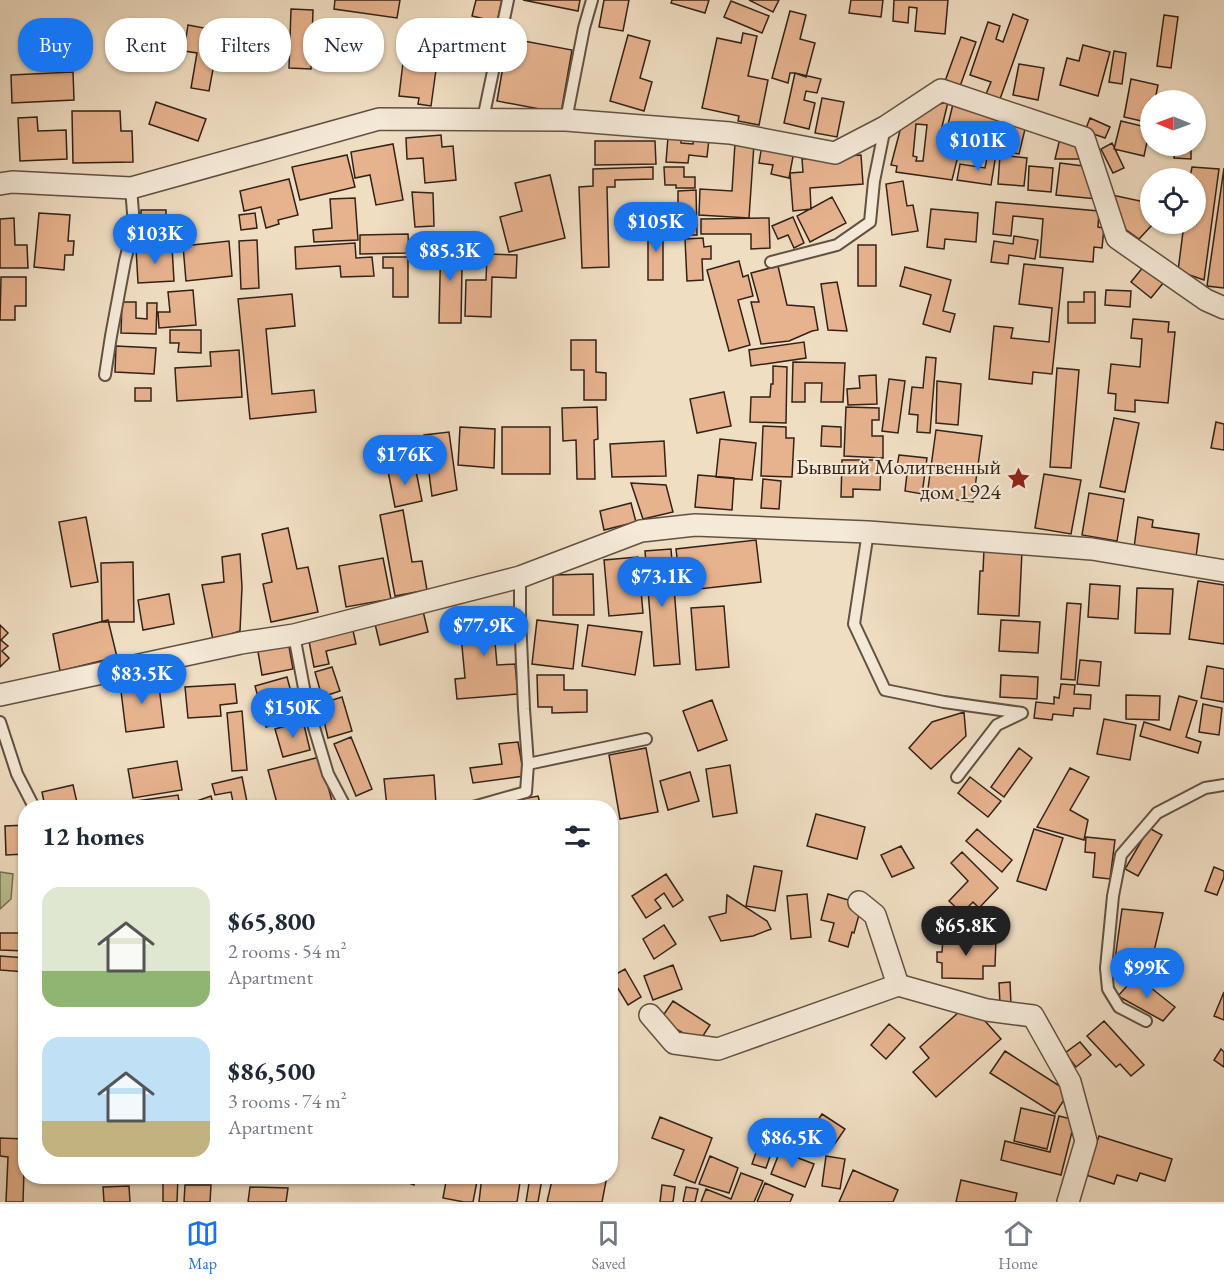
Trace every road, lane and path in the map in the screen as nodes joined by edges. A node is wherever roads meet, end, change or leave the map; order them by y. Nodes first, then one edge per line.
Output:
1 (508, 0) edge
2 (592, 0) edge
3 (483, 119) junction
4 (566, 120) junction
5 (885, 127) junction
6 (0, 184) edge
7 (131, 189) junction
8 (771, 262) dead end
9 (1224, 308) edge
10 (105, 375) dead end
11 (868, 532) junction
12 (1224, 571) edge
13 (520, 577) junction
14 (294, 635) junction
15 (0, 694) edge
16 (0, 722) edge
17 (646, 739) dead end
18 (528, 764) junction
19 (957, 777) dead end
20 (1224, 785) edge
21 (30, 800) edge
22 (342, 800) edge
23 (498, 800) edge
24 (859, 902) dead end
25 (898, 985) junction
26 (650, 1016) dead end
27 (1146, 1021) dead end
28 (1068, 1202) edge

1 - 3 lane
2 - 4 lane
3 - 4 street
3 - 7 street
4 - 5 street
5 - 8 lane
5 - 9 street
6 - 7 street
7 - 10 lane
11 - 12 street
11 - 13 street
11 - 19 lane
13 - 14 street
13 - 18 lane
14 - 15 street
14 - 22 lane
16 - 21 lane
17 - 18 lane
18 - 23 lane
20 - 27 lane
24 - 25 street
25 - 26 street
25 - 28 street

